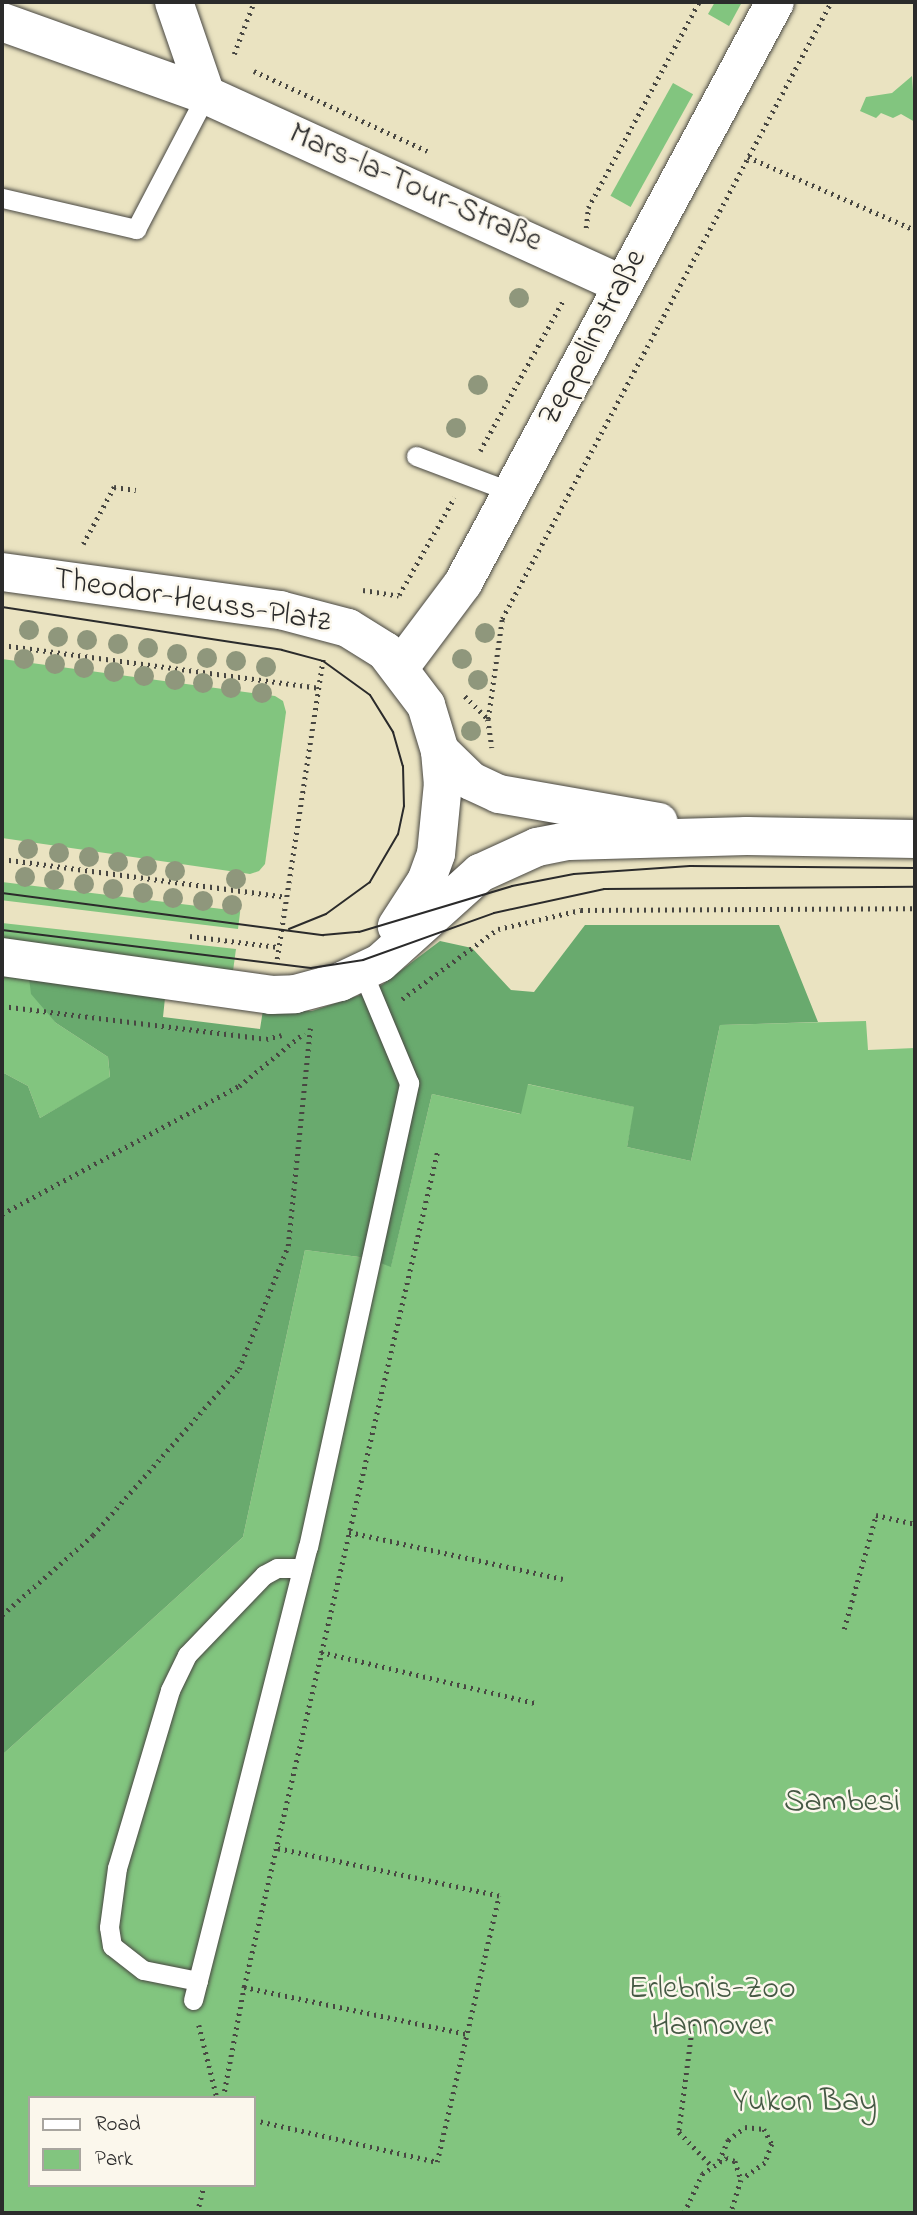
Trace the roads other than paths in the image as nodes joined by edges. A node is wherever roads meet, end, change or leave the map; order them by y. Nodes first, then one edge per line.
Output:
1 (174, 2) edge
2 (775, 2) edge
3 (2, 22) edge
4 (206, 95) junction
5 (2, 198) edge
6 (622, 285) junction
7 (416, 456) dead end
8 (512, 492) junction
9 (2, 572) edge
10 (401, 666) junction
11 (440, 751) junction
12 (747, 836) junction
13 (915, 839) edge
14 (2, 957) edge
15 (363, 973) junction
16 (319, 1007) junction
17 (302, 1568) junction

1 - 4 street
2 - 6 street, Zeppelinstraße
3 - 4 street, Mars-la-Tour-Straße
4 - 5 lane
4 - 6 street, Mars-la-Tour-Straße
6 - 8 street, Zeppelinstraße
7 - 8 lane
8 - 10 street, Zeppelinstraße
9 - 10 street, Theodor-Heuss-Platz
10 - 11 street, Theodor-Heuss-Platz
11 - 12 street, Theodor-Heuss-Platz
11 - 16 street, Theodor-Heuss-Platz
12 - 13 street
12 - 15 street, Theodor-Heuss-Platz
14 - 16 street, Theodor-Heuss-Platz
15 - 16 street, Theodor-Heuss-Platz
15 - 17 lane
17 - 17 lane

